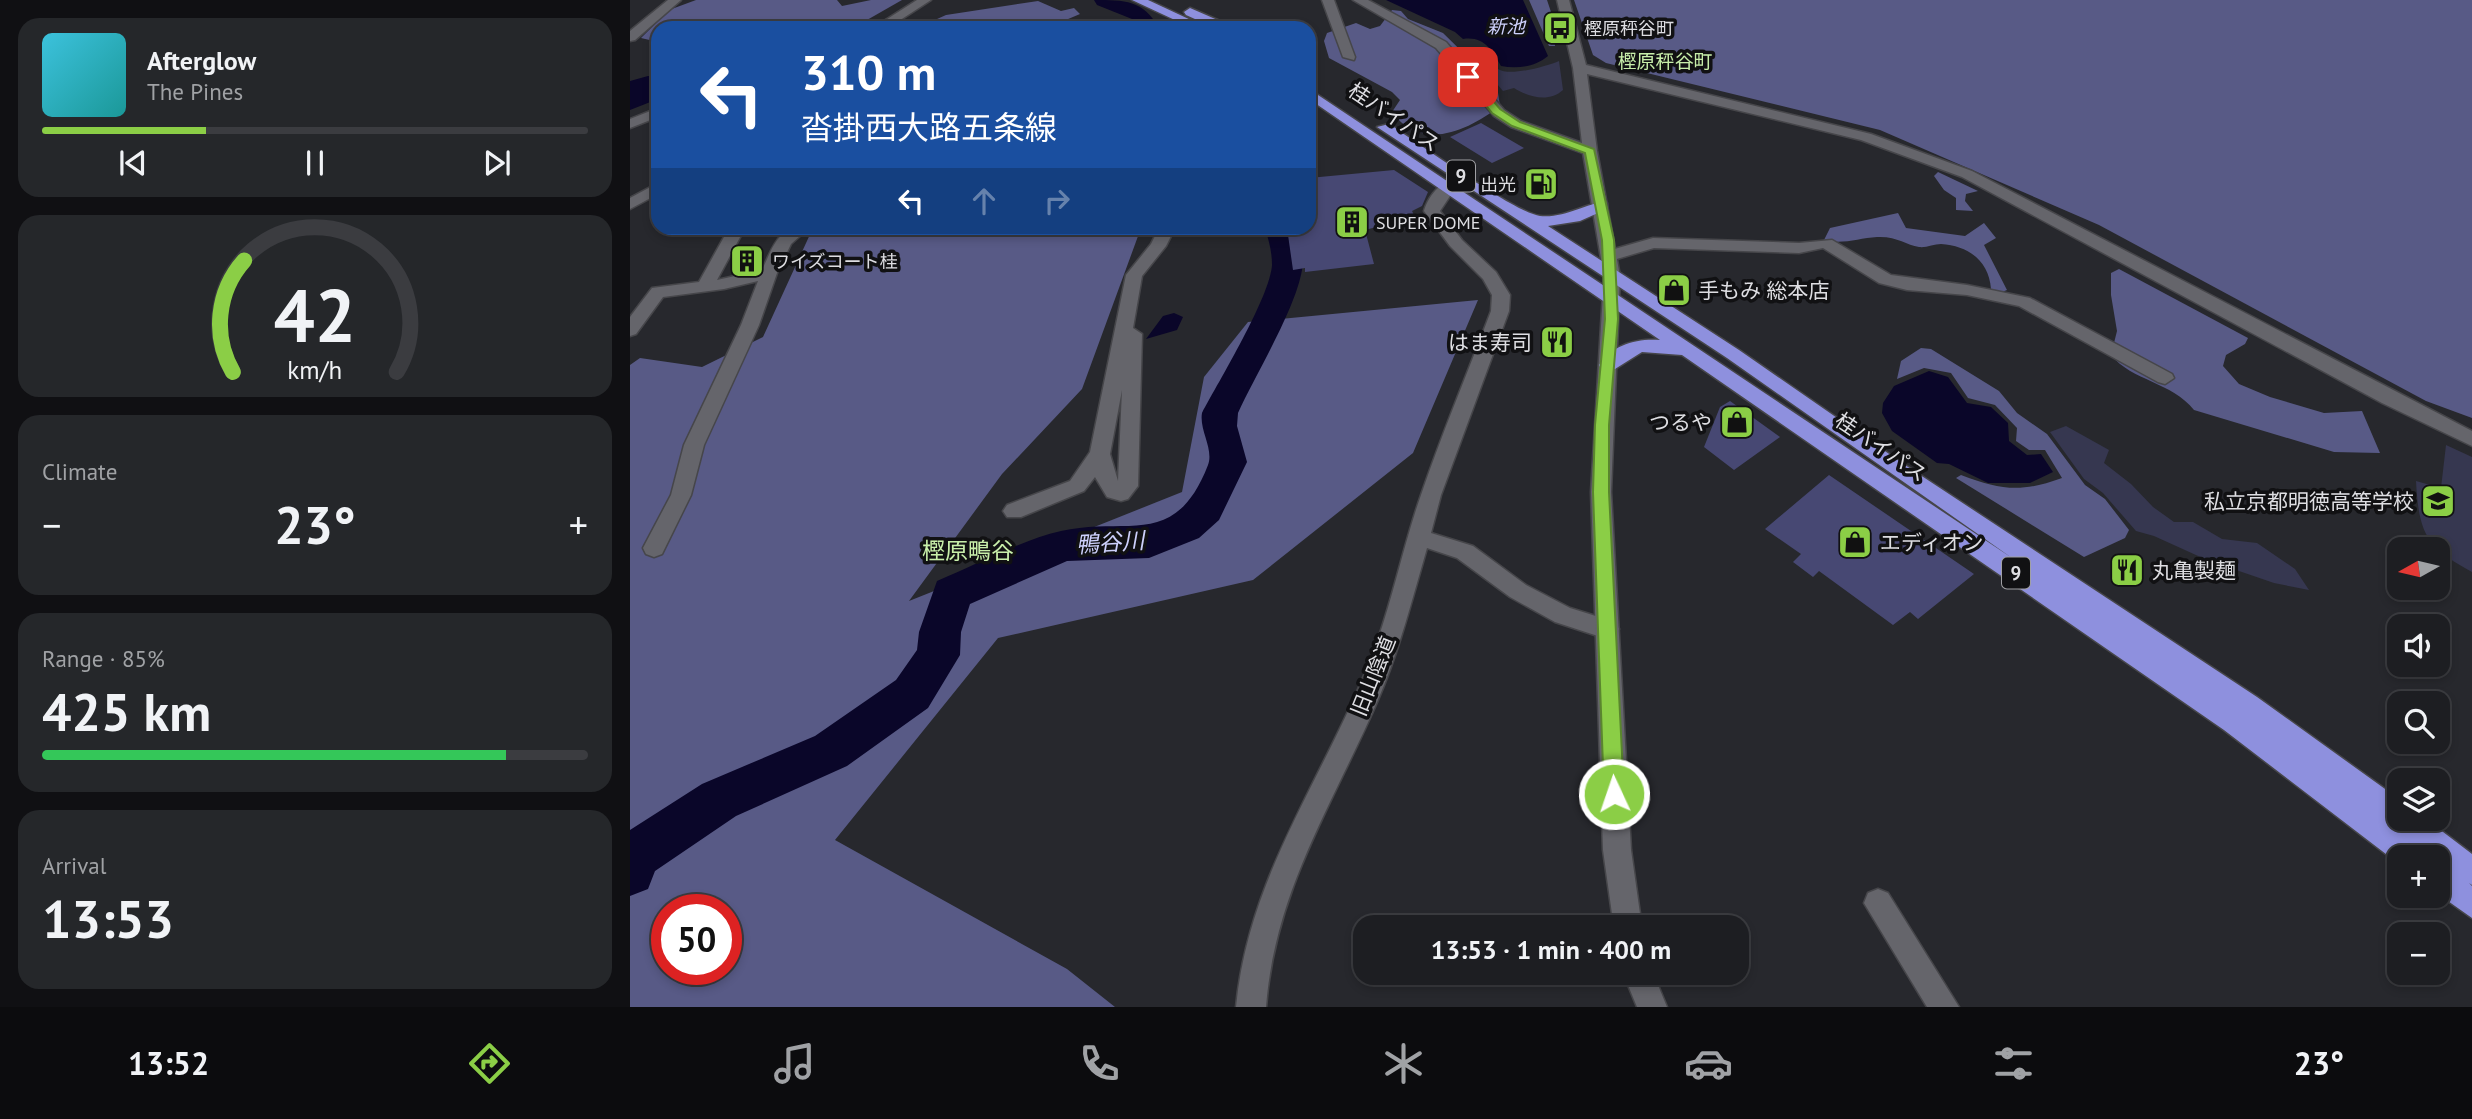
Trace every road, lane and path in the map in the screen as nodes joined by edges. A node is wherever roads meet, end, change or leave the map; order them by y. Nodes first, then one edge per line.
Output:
1 (675, 0) edge
2 (925, 0) edge
3 (1138, 0) edge
4 (1162, 0) edge
5 (1328, 0) edge
6 (1359, 0) edge
7 (1563, 0) edge
8 (890, 21) edge
9 (1186, 21) edge
10 (1209, 21) edge
11 (631, 37) edge
12 (1349, 57) dead end
13 (1580, 68) junction
14 (1316, 83) edge
15 (1316, 98) edge
16 (651, 115) edge
17 (630, 124) edge
18 (1590, 151) junction
19 (1448, 187) junction
20 (651, 192) edge
21 (630, 204) edge
22 (1601, 206) junction
23 (1527, 219) junction
24 (733, 235) edge
25 (792, 235) edge
26 (1164, 235) edge
27 (769, 273) junction
28 (1611, 277) junction
29 (705, 286) junction
30 (1127, 311) junction
31 (630, 330) edge
32 (1688, 350) junction
33 (1608, 365) junction
34 (2165, 378) dead end
35 (2472, 439) edge
36 (1100, 454) junction
37 (1014, 511) dead end
38 (1420, 538) junction
39 (654, 548) dead end
40 (1607, 629) junction
41 (2387, 806) edge
42 (2420, 831) edge
43 (2397, 845) edge
44 (2472, 871) edge
45 (2450, 886) edge
46 (1878, 903) dead end
47 (2472, 904) edge
48 (1626, 915) edge
49 (1643, 985) edge
50 (1251, 1007) edge
51 (1652, 1007) edge
52 (1944, 1007) edge

1 - 11 street
2 - 8 street
3 - 9 highway
4 - 10 highway
5 - 12 street
6 - 18 street
7 - 13 street
13 - 18 street
13 - 35 street
14 - 23 highway, 桂バイパス / 9
15 - 19 highway, 桂バイパス / 9
16 - 17 street
18 - 22 street
19 - 28 highway, 桂バイパス / 9
19 - 38 street, 旧山陰道
20 - 21 street
22 - 23 highway
22 - 28 street
23 - 28 highway, 桂バイパス / 9
24 - 29 street
25 - 27 street
26 - 30 street
27 - 29 street
27 - 39 street
28 - 32 highway, 桂バイパス / 9
28 - 33 street
28 - 34 street
28 - 41 highway, 桂バイパス / 9
29 - 31 street
30 - 36 street
30 - 36 street
32 - 33 highway
32 - 43 highway, 桂バイパス / 9
33 - 40 street
36 - 37 street
38 - 40 street
38 - 50 street, 旧山陰道
40 - 48 street
42 - 44 highway
45 - 47 highway
46 - 52 street
49 - 51 street

